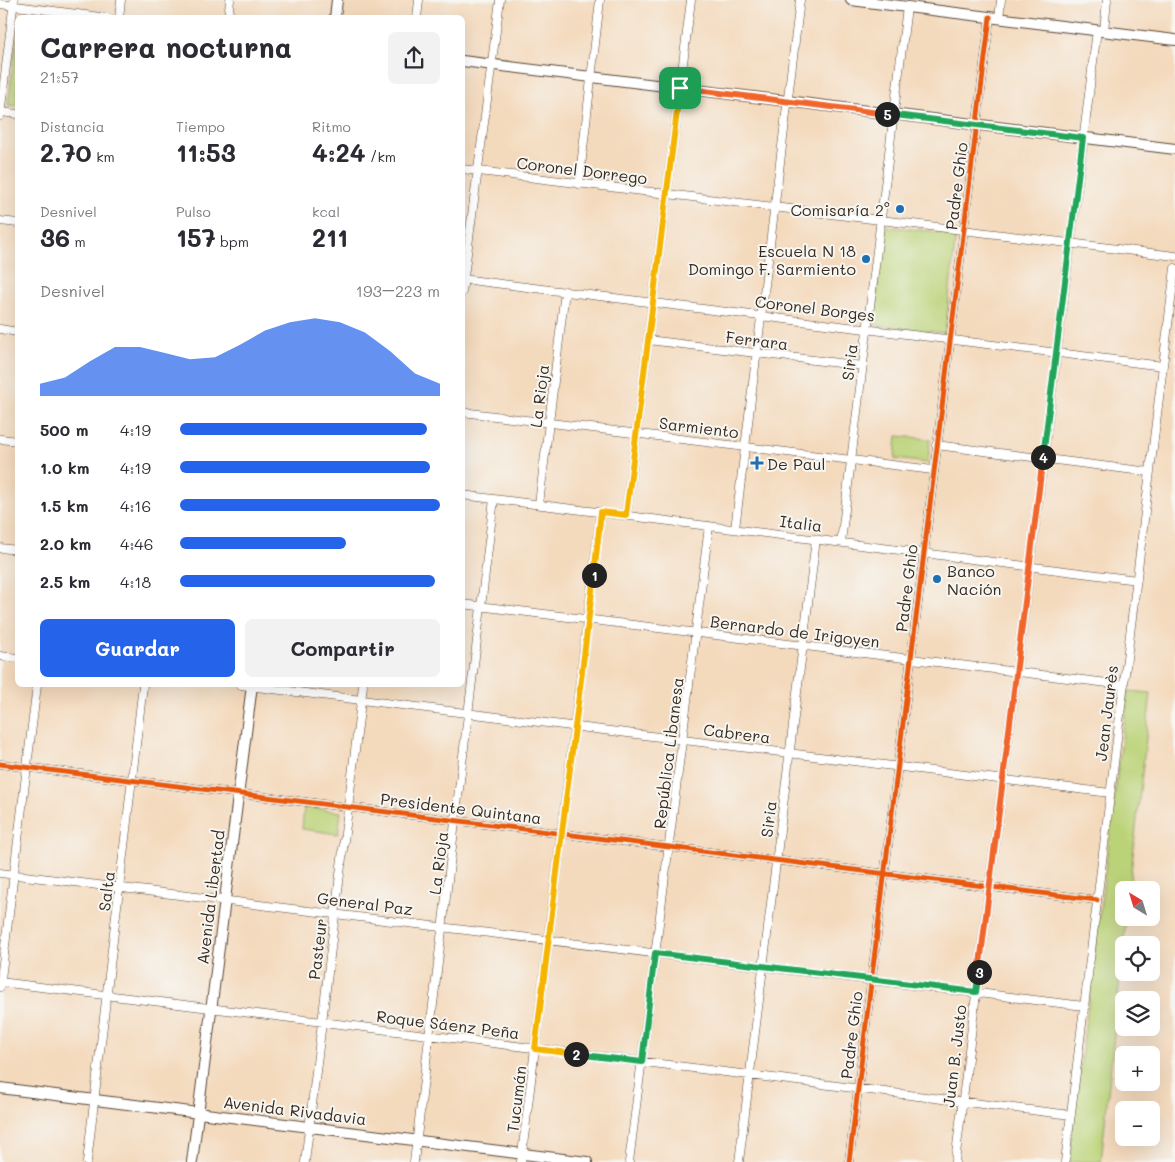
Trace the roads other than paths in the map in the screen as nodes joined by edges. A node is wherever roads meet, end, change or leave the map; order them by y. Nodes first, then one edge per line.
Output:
1 (121, 0) edge
2 (230, 0) edge
3 (337, 0) edge
4 (419, 0) edge
5 (500, 0) edge
6 (600, 0) edge
7 (691, 0) edge
8 (800, 0) edge
9 (851, 0) edge
10 (1001, 0) edge
11 (1107, 0) edge
12 (14, 3) edge
13 (896, 3) edge
14 (0, 4) edge
15 (907, 7) junction
16 (89, 15) edge
17 (119, 15) edge
18 (228, 15) edge
19 (335, 15) edge
20 (417, 15) edge
21 (994, 18) junction
22 (1100, 31) junction
23 (1175, 40) edge
24 (465, 61) edge
25 (492, 65) junction
26 (591, 77) junction
27 (680, 88) junction
28 (788, 101) junction
29 (0, 112) edge
30 (15, 114) edge
31 (894, 115) junction
32 (0, 116) edge
33 (977, 125) junction
34 (1083, 138) junction
35 (1175, 149) edge
36 (465, 169) edge
37 (478, 171) junction
38 (579, 184) junction
39 (666, 194) junction
40 (775, 208) junction
41 (881, 220) junction
42 (0, 221) edge
43 (15, 223) edge
44 (963, 231) junction
45 (1070, 244) junction
46 (1175, 256) edge
47 (465, 265) edge
48 (1175, 268) edge
49 (465, 279) edge
50 (566, 291) junction
51 (653, 301) junction
52 (761, 315) junction
53 (867, 328) junction
54 (0, 329) edge
55 (15, 332) edge
56 (950, 339) junction
57 (648, 340) junction
58 (1056, 352) junction
59 (757, 354) junction
60 (863, 366) junction
61 (1163, 366) junction
62 (465, 412) edge
63 (549, 423) junction
64 (636, 433) junction
65 (0, 439) edge
66 (15, 441) edge
67 (936, 446) junction
68 (745, 447) junction
69 (1042, 459) junction
70 (851, 460) junction
71 (933, 470) junction
72 (1150, 472) junction
73 (465, 495) edge
74 (494, 499) junction
75 (539, 504) junction
76 (601, 512) junction
77 (626, 515) junction
78 (709, 526) junction
79 (735, 529) junction
80 (816, 539) junction
81 (841, 542) junction
82 (0, 548) edge
83 (15, 550) edge
84 (922, 552) junction
85 (1029, 566) junction
86 (1137, 580) junction
87 (465, 604) edge
88 (482, 606) junction
89 (588, 619) junction
90 (696, 633) junction
91 (803, 646) junction
92 (0, 656) edge
93 (15, 658) edge
94 (910, 659) junction
95 (1016, 672) junction
96 (1124, 686) junction
97 (37, 687) edge
98 (143, 687) edge
99 (252, 687) edge
100 (260, 687) edge
101 (363, 687) edge
102 (361, 700) junction
103 (468, 713) junction
104 (575, 726) junction
105 (682, 740) junction
106 (790, 753) junction
107 (0, 764) edge
108 (897, 766) junction
109 (27, 768) junction
110 (132, 780) junction
111 (1002, 780) junction
112 (238, 793) junction
113 (1110, 793) junction
114 (348, 807) junction
115 (456, 820) junction
116 (562, 833) junction
117 (669, 847) junction
118 (776, 860) junction
119 (0, 873) edge
120 (884, 873) junction
121 (14, 874) junction
122 (989, 886) junction
123 (120, 887) junction
124 (225, 900) junction
125 (1097, 900) junction
126 (335, 914) junction
127 (442, 927) junction
128 (548, 940) junction
129 (655, 953) junction
130 (763, 966) junction
131 (871, 979) junction
132 (0, 982) edge
133 (0, 987) edge
134 (976, 992) junction
135 (108, 996) junction
136 (1084, 1006) junction
137 (211, 1008) junction
138 (322, 1022) junction
139 (429, 1036) junction
140 (535, 1049) junction
141 (642, 1062) junction
142 (750, 1075) junction
143 (0, 1088) edge
144 (858, 1089) junction
145 (96, 1100) junction
146 (962, 1102) junction
147 (198, 1113) junction
148 (1071, 1115) junction
149 (309, 1127) junction
150 (416, 1140) junction
151 (521, 1158) edge
152 (87, 1162) edge
153 (192, 1162) edge
154 (305, 1162) edge
155 (414, 1162) edge
156 (587, 1162) edge
157 (629, 1162) edge
158 (739, 1162) edge
159 (849, 1162) edge
160 (955, 1162) edge
161 (1065, 1162) edge

1 - 17 street
2 - 18 street
3 - 19 main road
4 - 20 street
5 - 25 street
6 - 26 street
7 - 27 street
8 - 28 street
9 - 13 main road
10 - 21 street, Padre Ghio
11 - 22 street, Juan B. Justo
12 - 14 street
12 - 16 street
12 - 29 street
13 - 15 main road
15 - 21 main road
15 - 31 street, Siria
21 - 22 main road
21 - 33 street, Padre Ghio
22 - 23 main road
22 - 34 street, Juan B. Justo
24 - 25 main road
25 - 26 main road
25 - 37 street
26 - 27 main road
26 - 38 street
27 - 28 main road
27 - 39 street
28 - 31 main road
28 - 40 street
29 - 30 street
29 - 32 street
31 - 33 main road
31 - 41 street, Siria
33 - 34 main road
33 - 44 street, Padre Ghio
34 - 35 main road
34 - 45 street, Juan B. Justo
36 - 37 street, Coronel Dorrego
37 - 38 street, Coronel Dorrego
37 - 47 street
38 - 39 street, Coronel Dorrego
39 - 40 street, Coronel Dorrego
39 - 51 street
40 - 41 street, Coronel Dorrego
40 - 52 street
41 - 44 street, Coronel Dorrego
41 - 53 street, Siria
42 - 43 street
44 - 45 street, Coronel Dorrego
44 - 56 street, Padre Ghio
45 - 46 street, Coronel Dorrego
45 - 58 street, Juan B. Justo
48 - 61 street, Jean Jaurès
49 - 50 street, Coronel Borges
50 - 51 street, Coronel Borges
50 - 63 street, La Rioja
51 - 52 street, Coronel Borges
51 - 57 street
52 - 53 street, Coronel Borges
52 - 59 street
53 - 56 street, Coronel Borges
53 - 60 street, Siria
54 - 55 street
56 - 58 street, Coronel Borges
56 - 67 street, Padre Ghio
57 - 59 street, Ferrara
57 - 64 street
58 - 61 street, Coronel Borges
58 - 69 street, Juan B. Justo
59 - 60 street, Ferrara
59 - 68 street
60 - 70 street, Siria
61 - 72 street, Jean Jaurès
62 - 63 street, Sarmiento
63 - 64 street, Sarmiento
63 - 75 street, La Rioja
64 - 68 street, Sarmiento
64 - 77 street
65 - 66 street
67 - 69 street
67 - 71 street, Padre Ghio
68 - 70 street, Sarmiento
68 - 79 street
69 - 72 street
69 - 85 street, Juan B. Justo
70 - 71 street, Sarmiento
70 - 81 street, Siria
71 - 84 street, Padre Ghio
72 - 86 street, Jean Jaurès
73 - 74 street, Italia
74 - 75 street, Italia
74 - 88 street, La Rioja
75 - 76 street, Italia
76 - 77 street, Italia
76 - 89 street, Tucumán
77 - 78 street, Italia
78 - 79 street, Italia
78 - 90 street, República Libanesa
79 - 80 street, Italia
80 - 81 street, Italia
80 - 91 street, Siria
81 - 84 street, Italia
82 - 83 street
84 - 85 street, Italia
84 - 94 street, Padre Ghio
85 - 86 street, Italia
85 - 95 street, Juan B. Justo
86 - 96 street, Jean Jaurès
87 - 88 street, Bernardo de Irigoyen
88 - 89 street, Bernardo de Irigoyen
88 - 103 street, La Rioja
89 - 90 street, Bernardo de Irigoyen
89 - 104 street, Tucumán
90 - 91 street, Bernardo de Irigoyen
90 - 105 street, República Libanesa
91 - 94 street, Bernardo de Irigoyen
91 - 106 street, Siria
92 - 93 street
94 - 95 street, Bernardo de Irigoyen
94 - 108 street, Padre Ghio
95 - 96 street, Bernardo de Irigoyen
95 - 111 street, Juan B. Justo
96 - 113 street, Jean Jaurès
97 - 109 street
98 - 110 street, Salta
99 - 112 main road, Avenida Libertad
100 - 102 street, Cabrera
101 - 102 street, Pasteur
102 - 103 street, Cabrera
102 - 114 street, Pasteur
103 - 104 street, Cabrera
103 - 115 street, La Rioja
104 - 105 street, Cabrera
104 - 116 street, Tucumán
105 - 106 street, Cabrera
105 - 117 street, República Libanesa
106 - 108 street, Cabrera
106 - 118 street, Siria
107 - 109 street, Presidente Quintana
108 - 111 street, Cabrera
108 - 120 street, Padre Ghio
109 - 110 street, Presidente Quintana
109 - 121 street
110 - 112 street, Presidente Quintana
110 - 123 street, Salta
111 - 113 street, Cabrera
111 - 122 street, Juan B. Justo
112 - 114 street, Presidente Quintana
112 - 124 main road, Avenida Libertad
113 - 125 street, Jean Jaurès
114 - 115 street, Presidente Quintana
114 - 126 street, Pasteur
115 - 116 street, Presidente Quintana
115 - 127 street, La Rioja
116 - 117 street, Presidente Quintana
116 - 128 street, Tucumán
117 - 118 street, Presidente Quintana
117 - 129 street, República Libanesa
118 - 120 street, Presidente Quintana
118 - 130 street, Siria
119 - 121 street, General Paz
120 - 122 street, Presidente Quintana
120 - 131 street, Padre Ghio
121 - 123 street, General Paz
121 - 132 street
122 - 125 street, Presidente Quintana
122 - 134 street, Juan B. Justo
123 - 124 street, General Paz
123 - 135 street, Salta
124 - 126 street, General Paz
124 - 137 main road, Avenida Libertad
125 - 136 street, Jean Jaurès
126 - 127 street, General Paz
126 - 138 street, Pasteur
127 - 128 street, General Paz
127 - 139 street, La Rioja
128 - 129 street, General Paz
128 - 140 street, Tucumán
129 - 130 street, General Paz
129 - 141 street, República Libanesa
130 - 131 street, General Paz
130 - 142 street, Siria
131 - 134 street, General Paz
131 - 144 street, Padre Ghio
132 - 133 street
132 - 135 street, Roque Sáenz Peña
134 - 136 street, General Paz
134 - 146 street, Juan B. Justo
135 - 137 street, Roque Sáenz Peña
135 - 145 street, Salta
136 - 148 street, Jean Jaurès
137 - 138 street, Roque Sáenz Peña
137 - 147 main road, Avenida Libertad
138 - 139 street, Roque Sáenz Peña
138 - 149 street, Pasteur
139 - 140 street, Roque Sáenz Peña
139 - 150 street, La Rioja
140 - 141 street, Roque Sáenz Peña
140 - 151 street, Tucumán
141 - 142 street, Roque Sáenz Peña
141 - 157 street, República Libanesa
142 - 144 street, Roque Sáenz Peña
142 - 158 street, Siria
143 - 145 main road, Avenida Rivadavia
144 - 146 street, Roque Sáenz Peña
144 - 159 street, Padre Ghio
145 - 147 main road, Avenida Rivadavia
145 - 152 street, Salta
146 - 148 street, Roque Sáenz Peña
146 - 160 street, Juan B. Justo
147 - 149 main road, Avenida Rivadavia
147 - 153 main road, Avenida Libertad
148 - 161 street, Jean Jaurès
149 - 150 main road, Avenida Rivadavia
149 - 154 street, Pasteur
150 - 151 main road, Avenida Rivadavia
150 - 155 street, La Rioja
151 - 156 main road, Avenida Rivadavia

